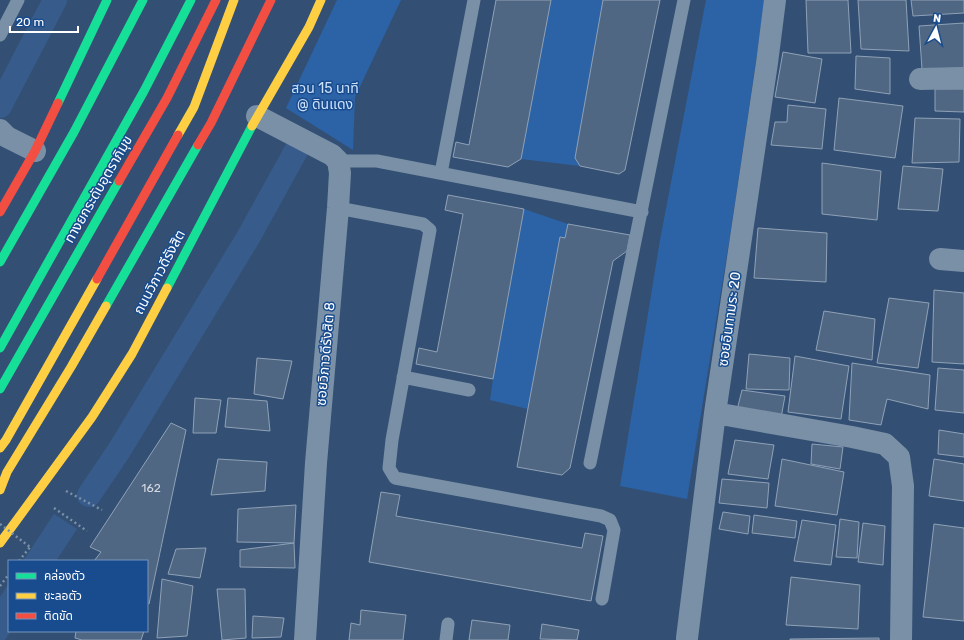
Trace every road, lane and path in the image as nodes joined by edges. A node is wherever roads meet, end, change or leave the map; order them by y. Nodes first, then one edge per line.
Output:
1 (18, 0) edge
2 (107, 0) edge
3 (144, 0) edge
4 (182, 0) edge
5 (191, 0) edge
6 (216, 0) edge
7 (234, 0) edge
8 (271, 0) edge
9 (321, 0) edge
10 (474, 0) edge
11 (684, 0) edge
12 (775, 0) edge
13 (0, 35) edge
14 (964, 78) edge
15 (920, 79) dead end
16 (258, 116) junction
17 (1, 130) edge
18 (36, 151) junction
19 (338, 161) junction
20 (441, 173) junction
21 (338, 208) junction
22 (0, 212) edge
23 (642, 212) junction
24 (940, 259) dead end
25 (964, 261) edge
26 (0, 262) edge
27 (0, 331) edge
28 (0, 348) edge
29 (403, 377) junction
30 (0, 389) edge
31 (469, 390) dead end
32 (715, 413) junction
33 (0, 448) edge
34 (590, 463) dead end
35 (0, 490) edge
36 (64, 490) dead end
37 (52, 507) dead end
38 (102, 510) dead end
39 (0, 524) edge
40 (87, 531) dead end
41 (0, 543) edge
42 (20, 560) edge
43 (8, 575) edge
44 (0, 586) edge
45 (602, 600) dead end
46 (448, 624) dead end
47 (686, 639) edge
48 (305, 640) edge
49 (446, 640) edge
50 (901, 640) edge

1 - 13 lane
2 - 18 main road
3 - 26 main road
4 - 27 main road, ทางยกระดับอุตราภิมุข
5 - 28 main road
6 - 30 main road, ทางยกระดับอุตราภิมุข
7 - 33 main road
8 - 35 main road
9 - 16 main road, ถนนวิภาวดีรังสิต
10 - 20 lane
11 - 23 lane
12 - 32 street, ซอยอินทามระ 20
14 - 15 street
16 - 19 street
16 - 41 main road, ถนนวิภาวดีรังสิต
17 - 18 street
18 - 22 main road
19 - 20 lane
19 - 21 street, ซอยวิภาวดีรังสิต 8
20 - 23 lane
21 - 29 lane
21 - 48 street, ซอยวิภาวดีรังสิต 8
23 - 34 lane
24 - 25 street
29 - 31 lane
29 - 45 lane
32 - 47 street, ซอยอินทามระ 20
32 - 50 street
36 - 38 path
37 - 40 path
39 - 42 path, bridge
43 - 44 path
46 - 49 lane

